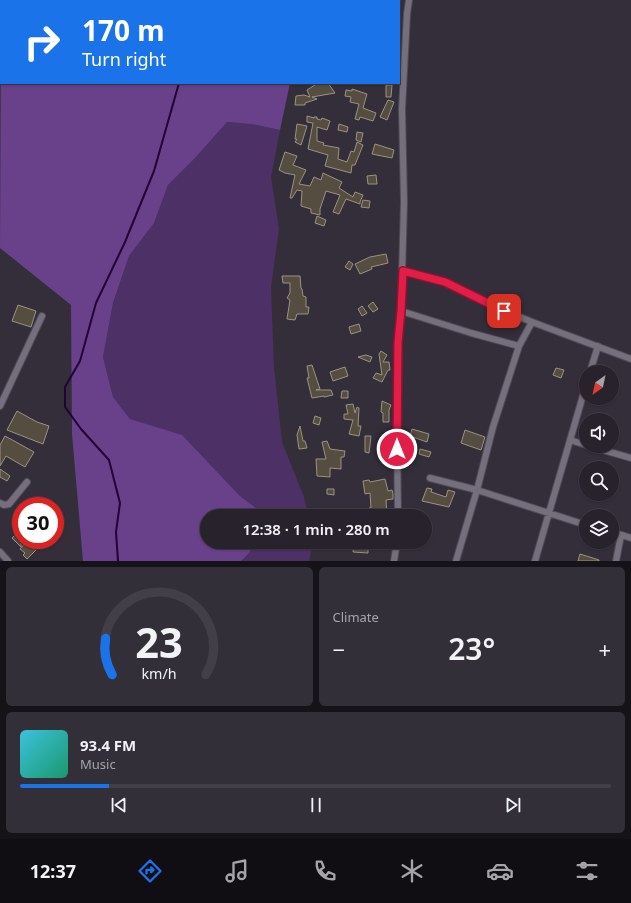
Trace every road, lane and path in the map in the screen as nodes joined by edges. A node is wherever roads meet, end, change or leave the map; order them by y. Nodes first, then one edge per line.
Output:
1 (409, 0) edge
2 (403, 271) junction
3 (401, 311) junction
4 (42, 316) dead end
5 (532, 322) junction
6 (519, 346) junction
7 (598, 346) junction
8 (631, 359) edge
9 (592, 365) edge
10 (580, 405) edge
11 (0, 406) edge
12 (570, 440) junction
13 (579, 443) edge
14 (613, 453) edge
15 (631, 458) edge
16 (430, 478) dead end
17 (27, 482) dead end
18 (477, 490) junction
19 (0, 503) edge
20 (398, 509) edge
21 (549, 514) junction
22 (579, 523) edge
23 (621, 535) joint
24 (631, 538) edge
25 (396, 549) edge
26 (0, 552) edge
27 (8, 561) edge
28 (394, 561) edge
29 (456, 561) edge
30 (535, 561) edge
31 (616, 561) edge

1 - 2 street
2 - 3 street
2 - 5 street
3 - 6 street
3 - 20 street
4 - 11 street
5 - 6 street
5 - 7 street
6 - 18 street
7 - 8 street
7 - 9 street
10 - 12 street
12 - 13 street
12 - 21 street
14 - 15 street
16 - 18 street
17 - 19 street
18 - 21 street
18 - 29 street
21 - 22 street
21 - 30 street
23 - 24 street
23 - 31 street
25 - 28 street
26 - 27 street

